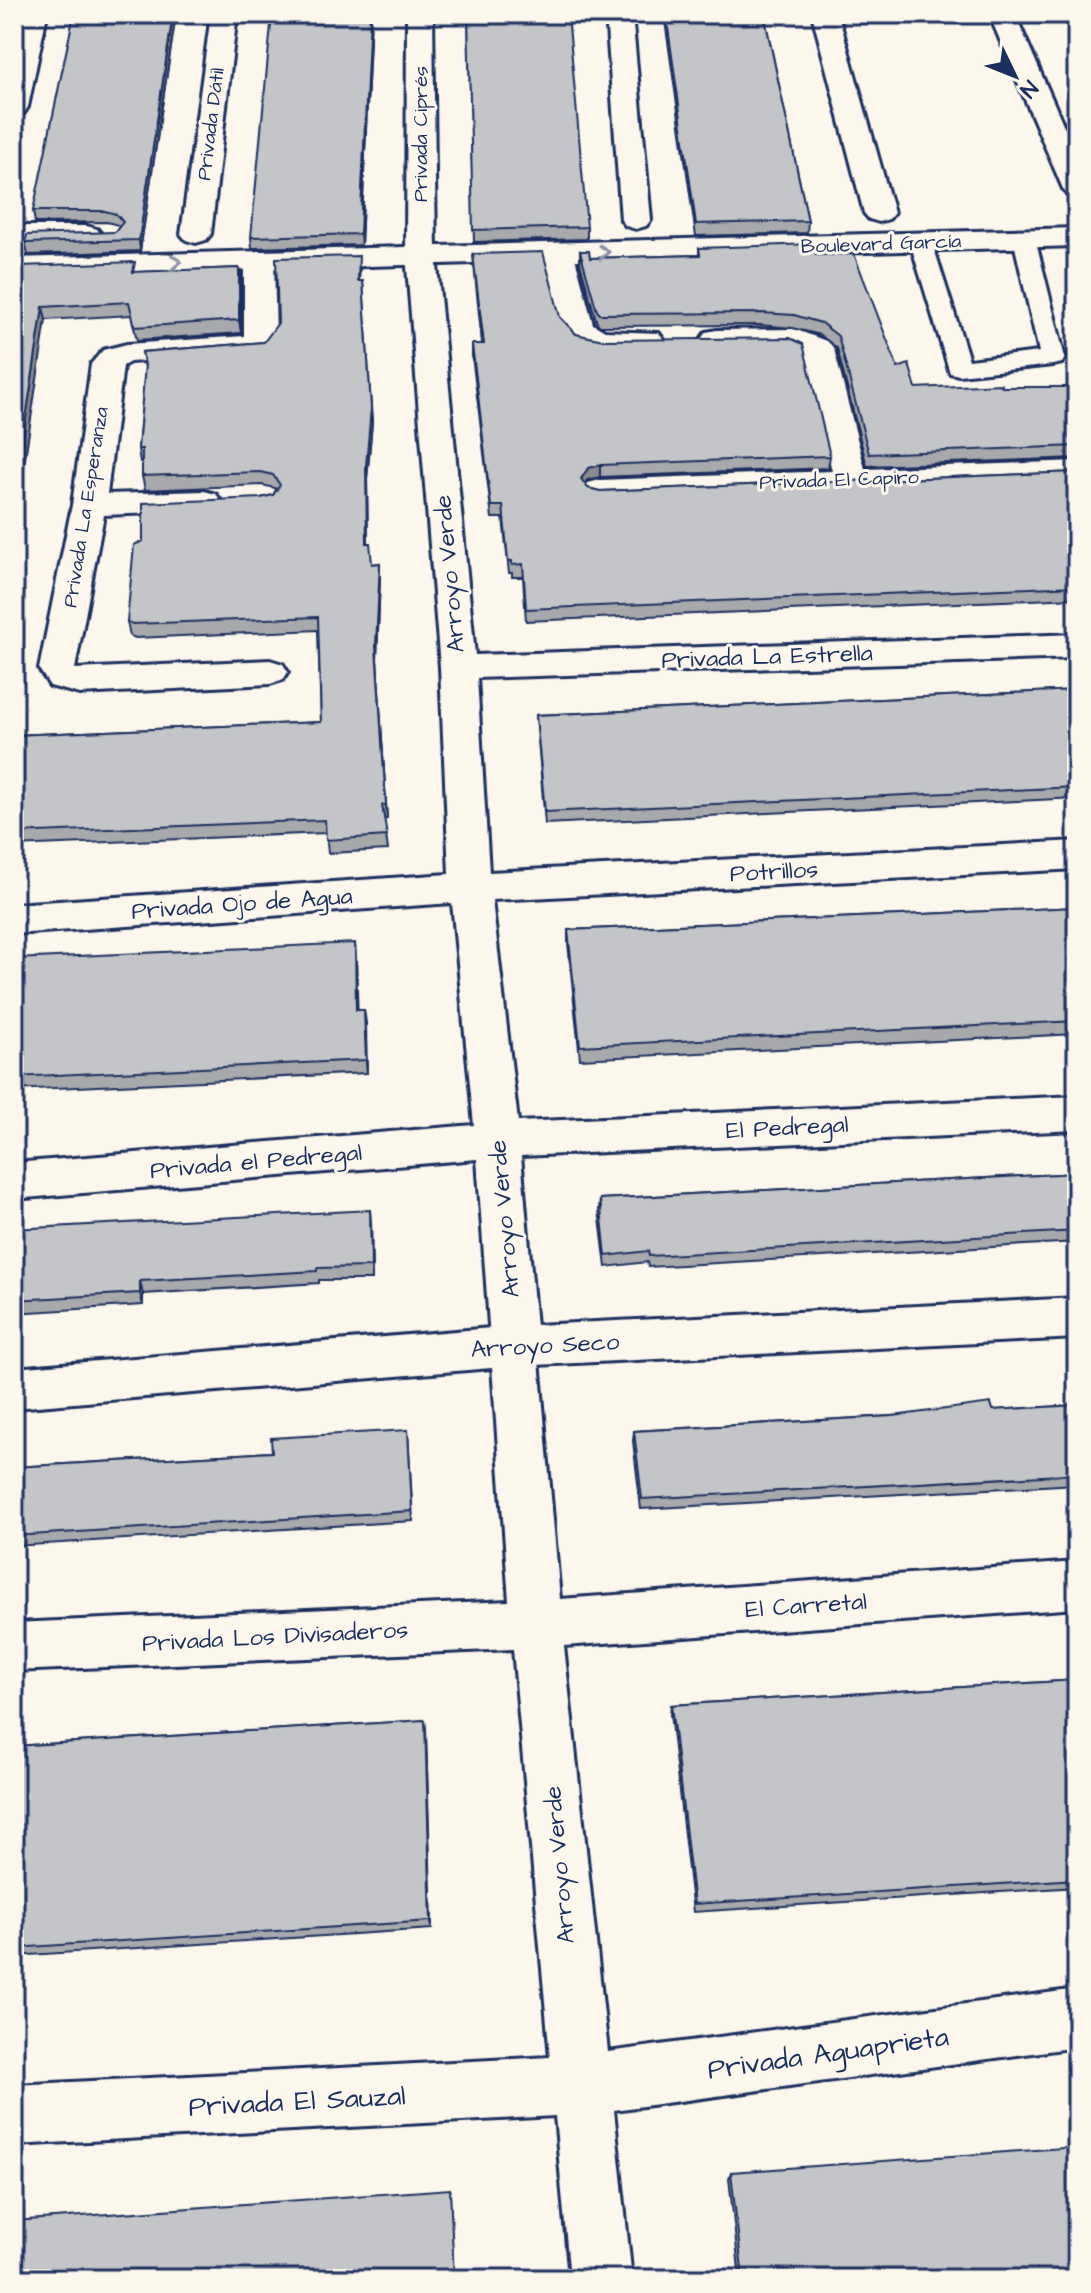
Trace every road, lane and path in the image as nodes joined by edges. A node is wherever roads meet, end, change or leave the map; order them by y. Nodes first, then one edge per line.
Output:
1 (34, 14) edge
2 (224, 14) edge
3 (420, 14) edge
4 (619, 14) edge
5 (825, 14) edge
6 (1002, 14) edge
7 (14, 107) edge
8 (1072, 202) edge
9 (911, 212) dead end
10 (879, 213) junction
11 (848, 214) dead end
12 (666, 219) dead end
13 (636, 220) junction
14 (605, 221) dead end
15 (451, 227) dead end
16 (391, 228) dead end
17 (226, 233) dead end
18 (120, 234) edge
19 (165, 234) dead end
20 (196, 234) junction
21 (14, 235) edge
22 (1077, 237) edge
23 (1024, 238) junction
24 (421, 241) junction
25 (921, 242) junction
26 (559, 254) junction
27 (259, 260) junction
28 (14, 267) edge
29 (1077, 471) edge
30 (851, 478) junction
31 (600, 490) edge
32 (231, 499) edge
33 (89, 505) junction
34 (1077, 646) edge
35 (458, 667) junction
36 (270, 672) dead end
37 (1077, 855) edge
38 (470, 887) junction
39 (14, 919) edge
40 (1077, 1113) edge
41 (498, 1140) junction
42 (14, 1181) edge
43 (1077, 1318) edge
44 (515, 1346) junction
45 (14, 1388) edge
46 (1077, 1585) edge
47 (536, 1624) junction
48 (14, 1647) edge
49 (1077, 2018) edge
50 (580, 2085) junction
51 (14, 2115) edge
52 (601, 2279) edge

1 - 7 street
2 - 20 street, Privada Dátil
3 - 24 street, Privada Ciprés
4 - 13 street
5 - 10 street
6 - 8 street
9 - 10 street, Boulevard García
10 - 11 street, Boulevard García
12 - 13 street
13 - 14 street
15 - 24 street, Boulevard García
16 - 24 street, Boulevard García
17 - 20 street
18 - 21 street
19 - 20 street
22 - 23 street, Boulevard García
23 - 25 street, Boulevard García
23 - 25 lane
24 - 26 street, Boulevard García
24 - 27 street, Boulevard García
24 - 35 street, Arroyo Verde
26 -> 25 street, Boulevard García
26 - 30 street
28 -> 27 street, Boulevard García
27 - 33 street, Privada La Esperanza
29 - 30 street, Privada El Capiro
30 - 31 street, Privada El Capiro
32 - 33 street
33 - 36 street, Privada La Esperanza
34 - 35 street, Privada La Estrella
35 - 38 street, Arroyo Verde
37 - 38 street, Potrillos
38 - 39 street, Privada Ojo de Agua
38 - 41 street, Arroyo Verde
40 - 41 street, El Pedregal
41 - 42 street, Privada el Pedregal
41 - 44 street, Arroyo Verde
43 - 44 street, Arroyo Seco
44 - 45 street, Arroyo Seco
44 - 47 street, Arroyo Verde
46 - 47 street, El Carretal
47 - 48 street, Privada Los Divisaderos
47 - 50 street, Arroyo Verde
49 - 50 street, Privada Aguaprieta
50 - 51 street, Privada El Sauzal
50 - 52 street, Arroyo Verde

